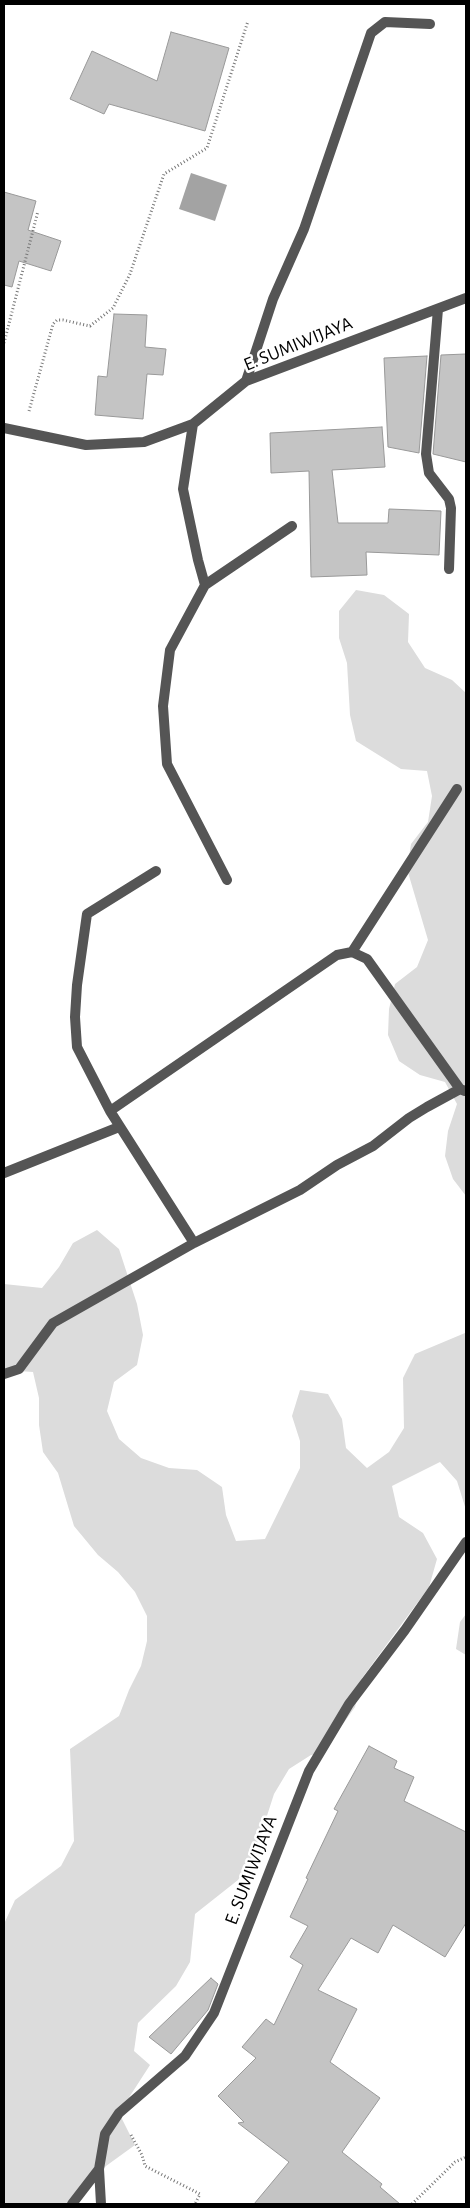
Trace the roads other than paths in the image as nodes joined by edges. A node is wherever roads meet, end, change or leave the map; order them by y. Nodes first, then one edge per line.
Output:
1 (430, 24) dead end
2 (466, 298) edge
3 (438, 308) junction
4 (246, 381) junction
5 (193, 424) junction
6 (4, 428) edge
7 (292, 526) dead end
8 (449, 569) dead end
9 (205, 585) junction
10 (457, 789) dead end
11 (156, 871) dead end
12 (227, 880) dead end
13 (352, 952) junction
14 (463, 1090) edge
15 (110, 1111) junction
16 (120, 1127) junction
17 (4, 1173) edge
18 (194, 1243) junction
19 (4, 1374) edge
20 (466, 1542) edge
21 (99, 2169) junction
22 (72, 2204) edge
23 (101, 2204) edge

1 - 4 street
2 - 3 street, E. SUMIWIJAYA
3 - 4 street, E. SUMIWIJAYA
3 - 8 street
4 - 5 street, E. SUMIWIJAYA
5 - 6 street, E. SUMIWIJAYA
5 - 9 street
7 - 9 street
9 - 12 street
10 - 13 street
11 - 15 street
13 - 14 street
13 - 15 street
14 - 18 street
15 - 16 street
16 - 17 street
16 - 18 street
18 - 19 street
20 - 21 street, E. SUMIWIJAYA
21 - 22 street, E. SUMIWIJAYA
21 - 23 street

